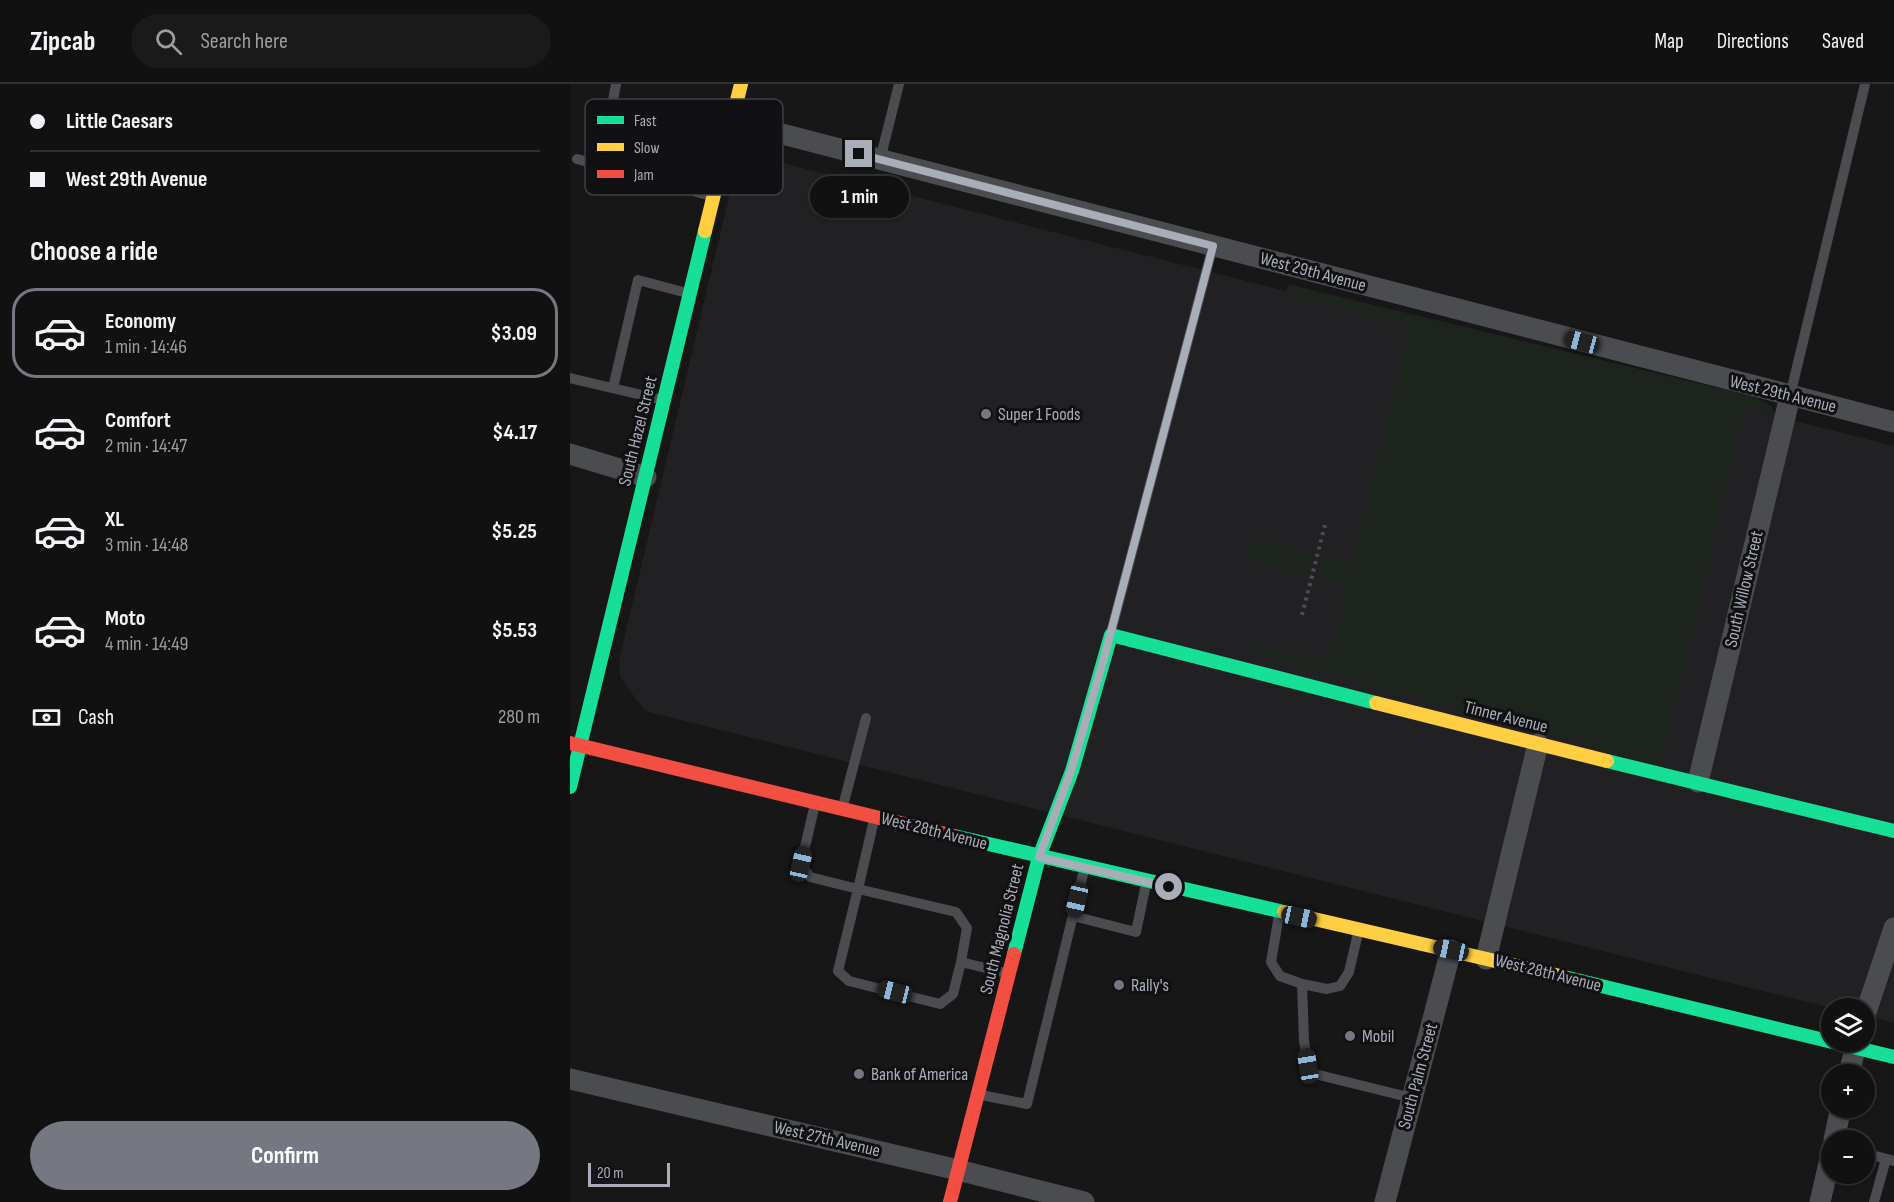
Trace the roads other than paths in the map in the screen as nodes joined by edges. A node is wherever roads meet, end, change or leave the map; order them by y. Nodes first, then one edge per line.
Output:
1 (616, 84) edge
2 (741, 84) edge
3 (899, 84) edge
4 (1865, 84) edge
5 (613, 99) edge
6 (737, 99) edge
7 (783, 134) edge
8 (577, 159) dead end
9 (880, 160) junction
10 (585, 161) edge
11 (707, 195) edge
12 (714, 197) joint
13 (1213, 246) junction
14 (690, 293) junction
15 (570, 378) edge
16 (613, 388) junction
17 (1790, 396) junction
18 (664, 400) junction
19 (1894, 422) edge
20 (570, 454) edge
21 (646, 477) junction
22 (1111, 635) junction
23 (866, 718) dead end
24 (1538, 744) junction
25 (575, 745) edge
26 (1698, 782) junction
27 (570, 787) edge
28 (815, 803) junction
29 (842, 809) junction
30 (874, 817) junction
31 (1894, 831) edge
32 (1039, 857) junction
33 (1085, 867) junction
34 (1147, 882) junction
35 (858, 889) junction
36 (1279, 912) junction
37 (1073, 916) junction
38 (1894, 927) edge
39 (1358, 930) junction
40 (1451, 950) junction
41 (1486, 959) junction
42 (961, 962) junction
43 (1009, 974) junction
44 (1302, 984) junction
45 (1871, 998) edge
46 (1821, 1036) edge
47 (1875, 1050) edge
48 (1894, 1057) edge
49 (570, 1079) edge
50 (978, 1094) junction
51 (1412, 1098) junction
52 (1875, 1156) edge
53 (1890, 1160) edge
54 (958, 1170) junction
55 (1824, 1184) edge
56 (950, 1202) edge
57 (1084, 1202) edge
58 (1385, 1202) edge
59 (1820, 1202) edge
60 (1874, 1202) edge

1 - 5 lane
2 - 6 main road, South Hazel Street
3 - 9 lane
4 - 17 lane
7 - 9 street, West 29th Avenue
8 - 10 lane
9 - 13 street, West 29th Avenue
11 - 12 lane
12 - 14 main road, South Hazel Street
13 - 17 street, West 29th Avenue
13 - 22 lane
14 - 16 lane
14 - 18 main road, South Hazel Street
15 - 16 lane
16 - 18 lane
17 - 19 street, West 29th Avenue
17 - 26 street, South Willow Street
18 - 21 main road, South Hazel Street
20 - 21 street
21 - 25 main road, South Hazel Street
22 - 24 main road, Tinner Avenue
22 - 32 main road, South Magnolia Street
23 - 29 lane
24 - 26 main road, Tinner Avenue
24 - 41 street
25 - 27 main road, South Hazel Street
25 - 28 main road, West 28th Avenue
26 - 31 main road, Tinner Avenue
28 - 29 main road, West 28th Avenue
28 - 35 lane
29 - 30 main road, West 28th Avenue
30 - 32 main road, West 28th Avenue
30 - 35 lane
32 - 33 main road, West 28th Avenue
32 - 43 main road, South Magnolia Street
33 - 34 main road, West 28th Avenue
33 - 37 lane
34 - 36 main road, West 28th Avenue
34 - 37 lane
35 - 42 lane
35 - 42 lane
36 - 39 main road, West 28th Avenue
36 - 44 lane
37 - 50 lane
38 - 45 street
39 - 40 main road, West 28th Avenue
39 - 44 lane
40 - 41 main road, West 28th Avenue
40 - 51 street, South Palm Street
41 - 46 main road, West 28th Avenue
42 - 43 lane
43 - 50 main road, South Magnolia Street
44 - 51 lane
47 - 48 main road, West 28th Avenue
49 - 54 street, West 27th Avenue
50 - 54 main road, South Magnolia Street
51 - 58 street, South Palm Street
52 - 53 lane
53 - 60 lane
54 - 56 main road, South Magnolia Street
54 - 57 street, West 27th Avenue
55 - 59 street

